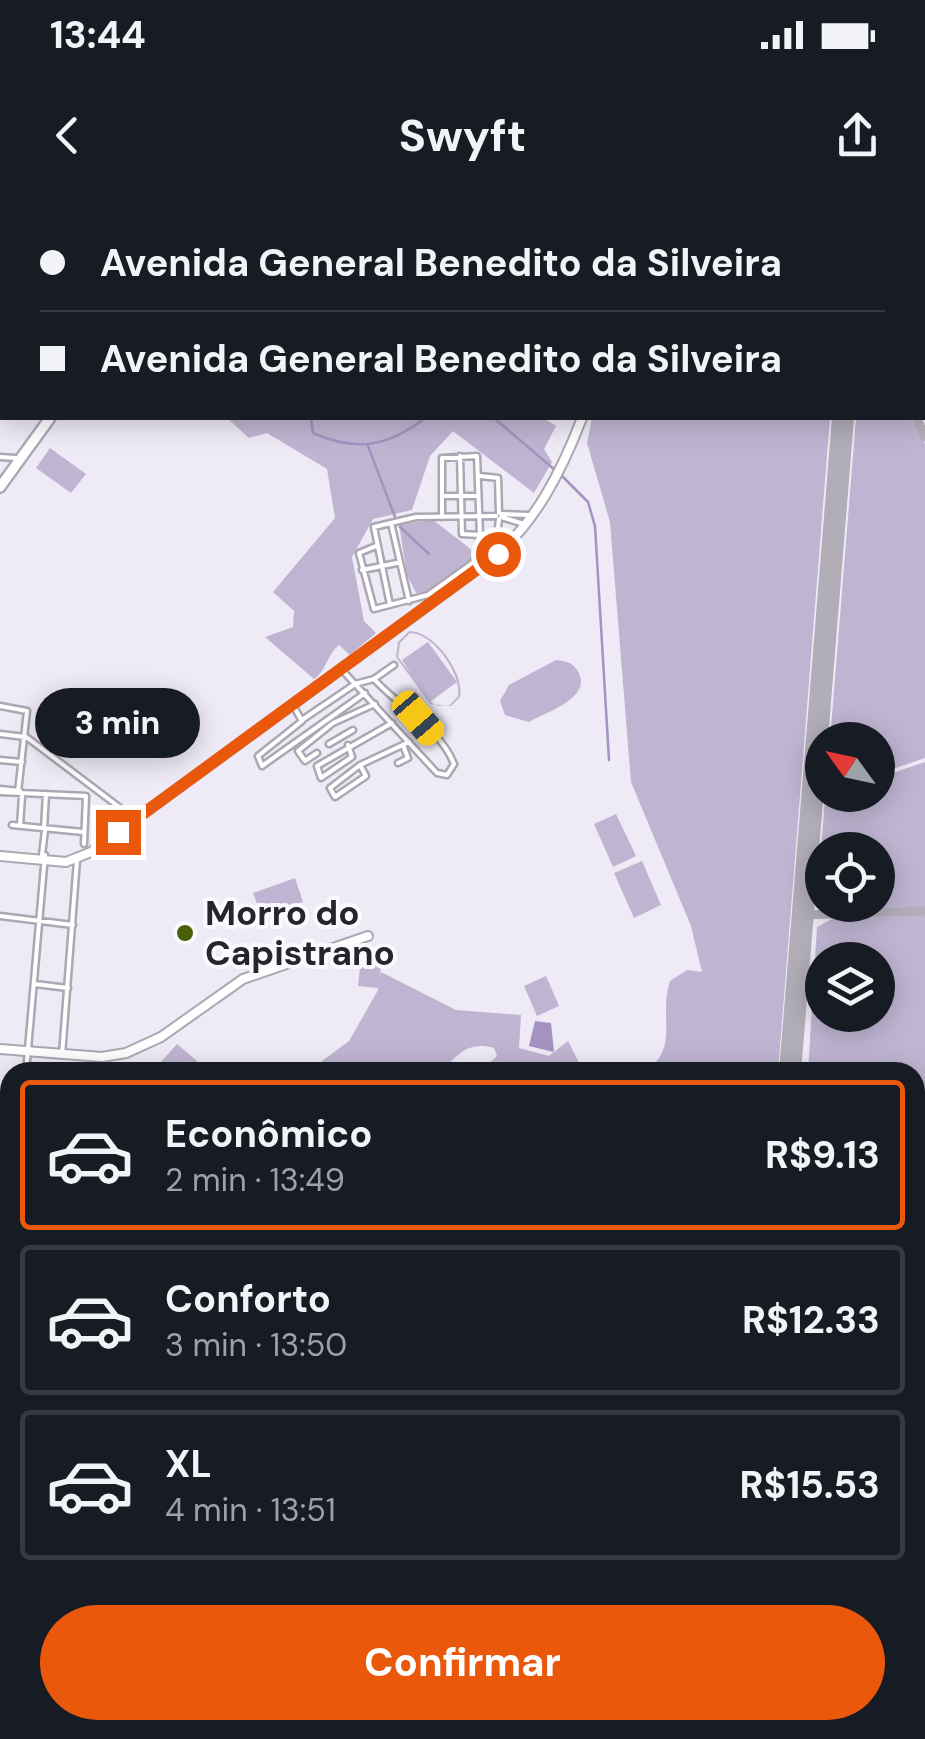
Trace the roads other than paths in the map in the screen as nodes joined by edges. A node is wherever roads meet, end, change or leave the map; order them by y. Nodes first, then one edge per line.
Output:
1 (49, 420) edge
2 (581, 420) edge
3 (460, 456) junction
4 (0, 457) edge
5 (16, 458) dead end
6 (480, 476) junction
7 (0, 487) edge
8 (442, 496) junction
9 (461, 496) junction
10 (480, 496) junction
11 (442, 516) junction
12 (461, 516) junction
13 (480, 516) junction
14 (499, 516) junction
15 (528, 521) junction
16 (390, 523) junction
17 (480, 536) junction
18 (376, 546) junction
19 (399, 562) junction
20 (380, 566) junction
21 (362, 570) junction
22 (408, 601) junction
23 (390, 606) junction
24 (394, 665) dead end
25 (341, 667) junction
26 (374, 679) junction
27 (354, 684) junction
28 (366, 693) junction
29 (292, 704) junction
30 (375, 704) junction
31 (0, 706) edge
32 (302, 720) junction
33 (392, 723) junction
34 (333, 724) junction
35 (354, 730) dead end
36 (0, 734) edge
37 (25, 736) junction
38 (340, 736) junction
39 (406, 743) junction
40 (329, 744) dead end
41 (348, 745) junction
42 (317, 754) dead end
43 (0, 760) edge
44 (22, 762) junction
45 (398, 763) dead end
46 (360, 765) junction
47 (0, 790) edge
48 (21, 792) junction
49 (46, 793) junction
50 (135, 819) junction
51 (12, 825) dead end
52 (20, 826) junction
53 (44, 829) junction
54 (83, 832) junction
55 (0, 853) edge
56 (81, 854) junction
57 (44, 857) junction
58 (0, 916) edge
59 (40, 920) junction
60 (73, 925) junction
61 (368, 936) dead end
62 (35, 984) junction
63 (68, 988) junction
64 (0, 1048) edge
65 (28, 1052) junction
66 (62, 1054) junction
67 (27, 1062) edge

1 - 7 main road
2 - 15 main road
3 - 6 street
3 - 8 street
3 - 9 street
4 - 5 street
6 - 10 street
6 - 14 street
8 - 9 street
8 - 11 street
9 - 10 street
9 - 12 street
10 - 13 street
11 - 12 street
11 - 16 street
12 - 13 street
12 - 17 street
13 - 14 street
13 - 17 street
14 - 15 street
14 - 15 street
14 - 17 street
15 - 25 main road
16 - 18 street
16 - 19 street
17 - 22 street
18 - 20 street
18 - 21 street
19 - 20 street
19 - 22 street
20 - 21 street
20 - 23 street
21 - 23 street
22 - 23 street
24 - 26 street
25 - 27 street
25 - 29 main road
26 - 27 street
26 - 39 street
27 - 28 street
27 - 32 street
28 - 30 street
28 - 32 street
29 - 32 street
29 - 50 main road
30 - 33 street
30 - 34 street
31 - 37 street
33 - 39 street
33 - 41 street
34 - 38 street
34 - 42 street
35 - 38 street
36 - 37 street
37 - 44 street
37 - 50 street
38 - 40 street
39 - 45 street
39 - 46 street
41 - 41 street
43 - 44 street
44 - 48 street
46 - 46 street
47 - 48 street
48 - 49 street
48 - 52 street
49 - 53 street
49 - 54 street
50 - 56 main road
51 - 52 street
52 - 53 street
53 - 54 street
53 - 57 street
54 - 56 street
55 - 57 main road
56 - 57 main road
56 - 60 street
57 - 59 street
58 - 59 street
59 - 60 street
59 - 62 street
60 - 63 street
61 - 66 main road
62 - 63 street
62 - 65 street
63 - 66 street
64 - 65 main road
65 - 66 main road
65 - 67 street

